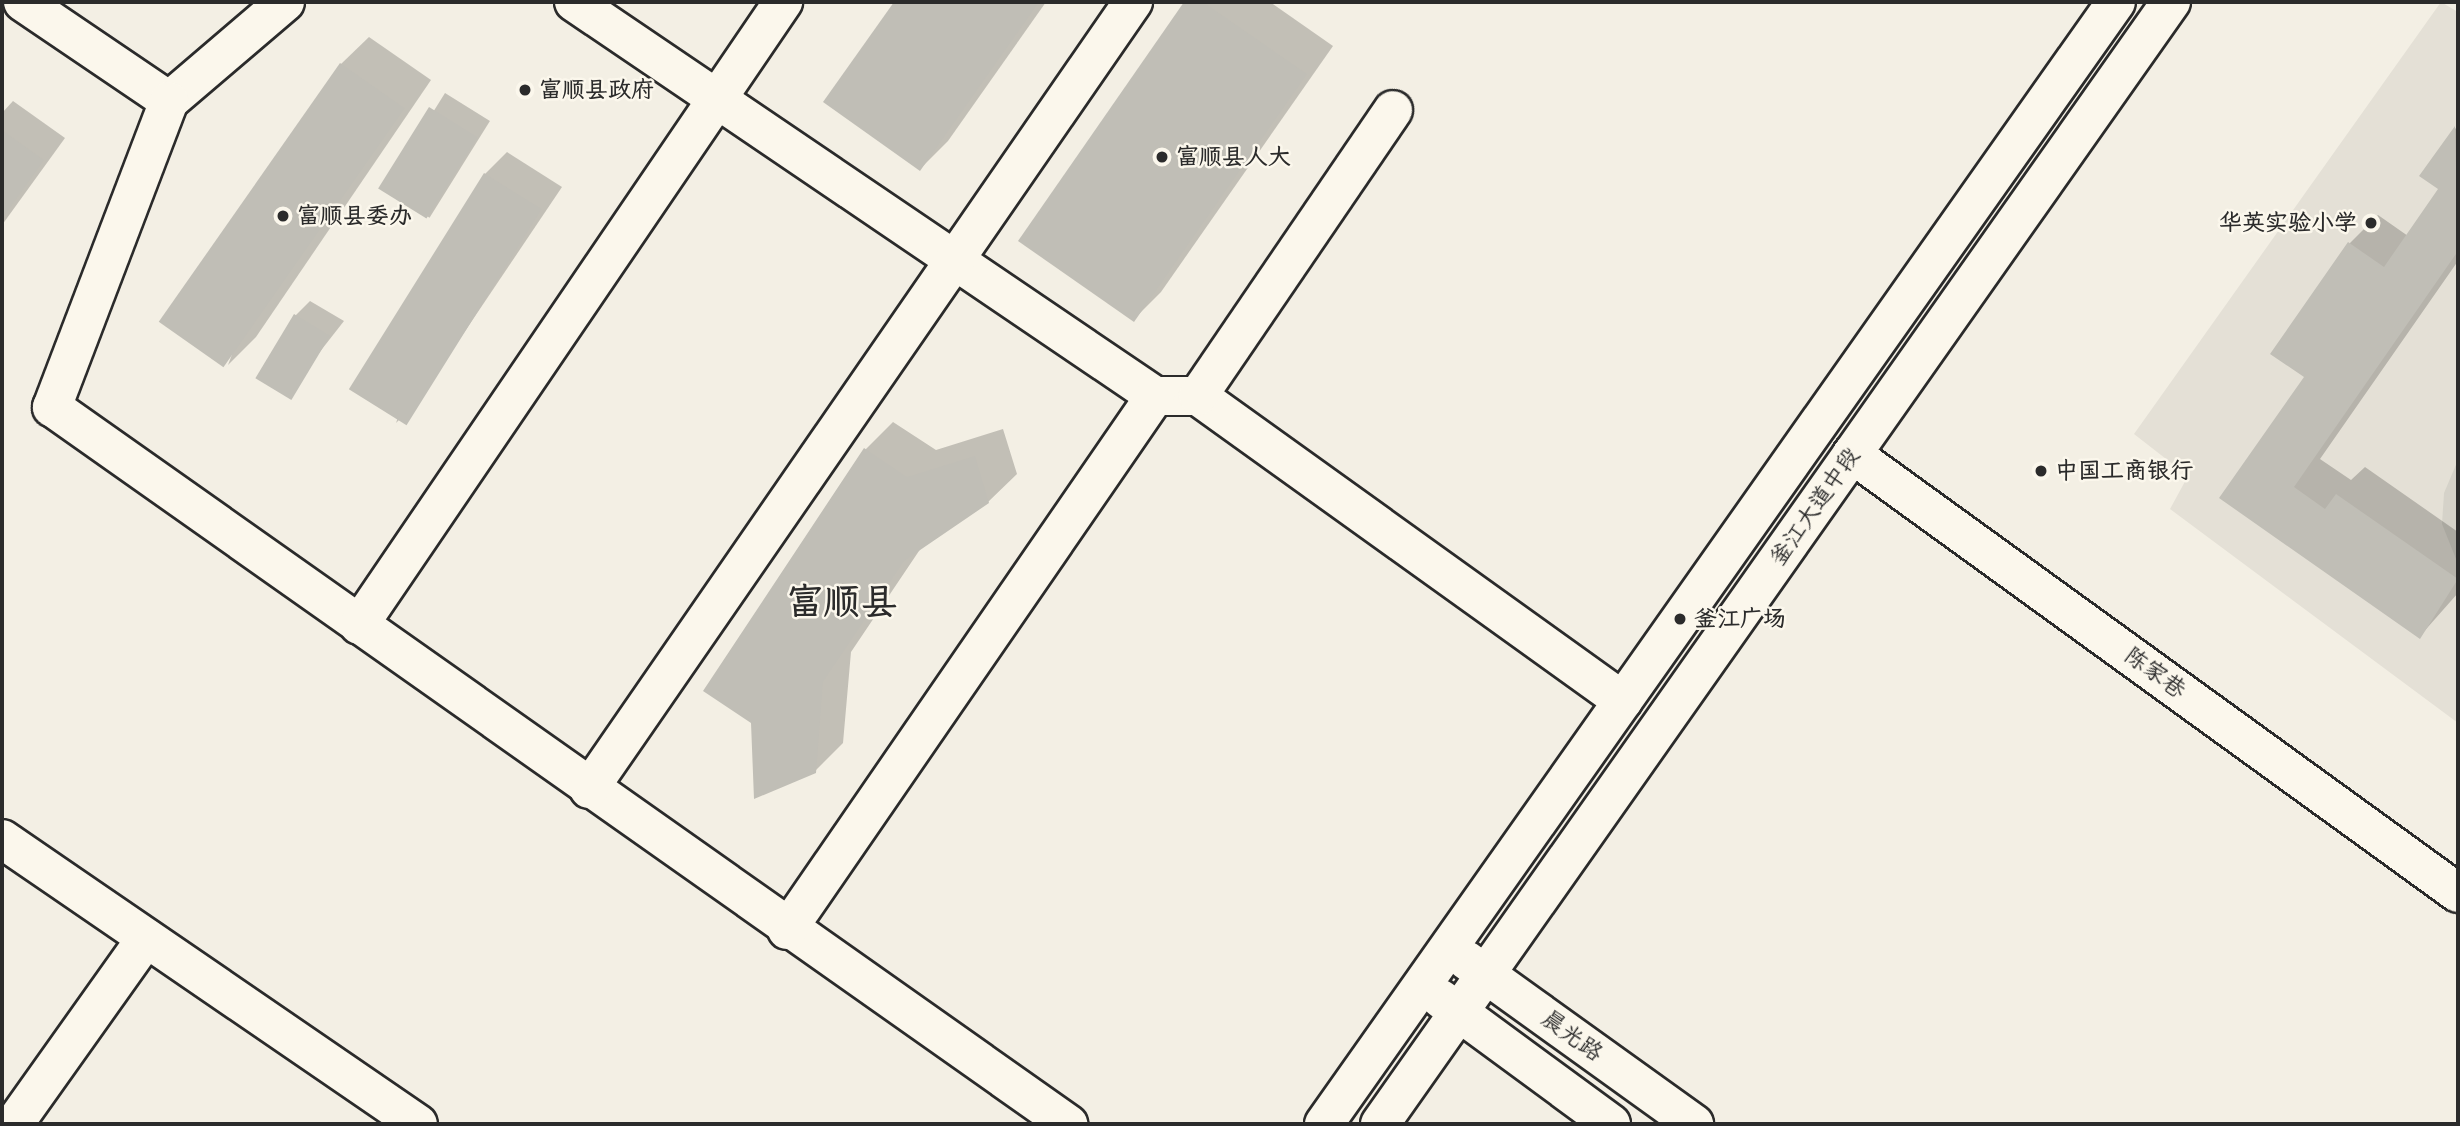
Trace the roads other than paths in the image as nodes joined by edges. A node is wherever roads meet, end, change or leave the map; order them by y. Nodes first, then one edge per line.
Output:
1 (23, 2) edge
2 (285, 2) edge
3 (574, 2) edge
4 (783, 2) edge
5 (1133, 2) edge
6 (2116, 2) edge
7 (2171, 2) edge
8 (716, 98) junction
9 (169, 101) junction
10 (1393, 110) dead end
11 (953, 259) junction
12 (1155, 396) junction
13 (1198, 396) junction
14 (1852, 454) junction
15 (359, 625) junction
16 (1623, 701) junction
17 (589, 789) junction
18 (2, 839) edge
19 (2458, 892) edge
20 (787, 930) junction
21 (146, 938) junction
22 (1449, 948) junction
23 (1486, 974) junction
24 (1422, 985) junction
25 (1460, 1013) junction
26 (14, 1124) edge
27 (418, 1124) edge
28 (1068, 1124) edge
29 (1324, 1124) edge
30 (1380, 1124) edge
31 (1611, 1124) edge
32 (1694, 1124) edge

1 - 9 main road
2 - 9 main road
3 - 8 main road
4 - 8 main road
5 - 11 main road
6 - 16 main road, 釜江大道中段
7 - 14 main road, 釜江大道中段
8 - 11 main road
8 - 15 main road
9 - 15 main road
10 - 13 main road
11 - 12 main road
11 - 17 main road
12 - 13 main road
12 - 20 main road
13 - 16 main road
14 - 19 main road, 陈家巷
14 - 23 main road, 釜江大道中段
15 - 17 main road
16 - 22 main road, 釜江大道中段
17 - 20 main road
18 - 21 main road
20 - 28 main road
21 - 26 main road
21 - 27 main road
22 - 23 main road, 晨光路
22 - 24 main road, 釜江大道中段
23 - 25 main road, 釜江大道中段
23 - 32 main road, 晨光路
24 - 25 main road, 晨光路
24 - 29 main road, 釜江大道中段
25 - 30 main road, 釜江大道中段
25 - 31 main road, 晨光路

